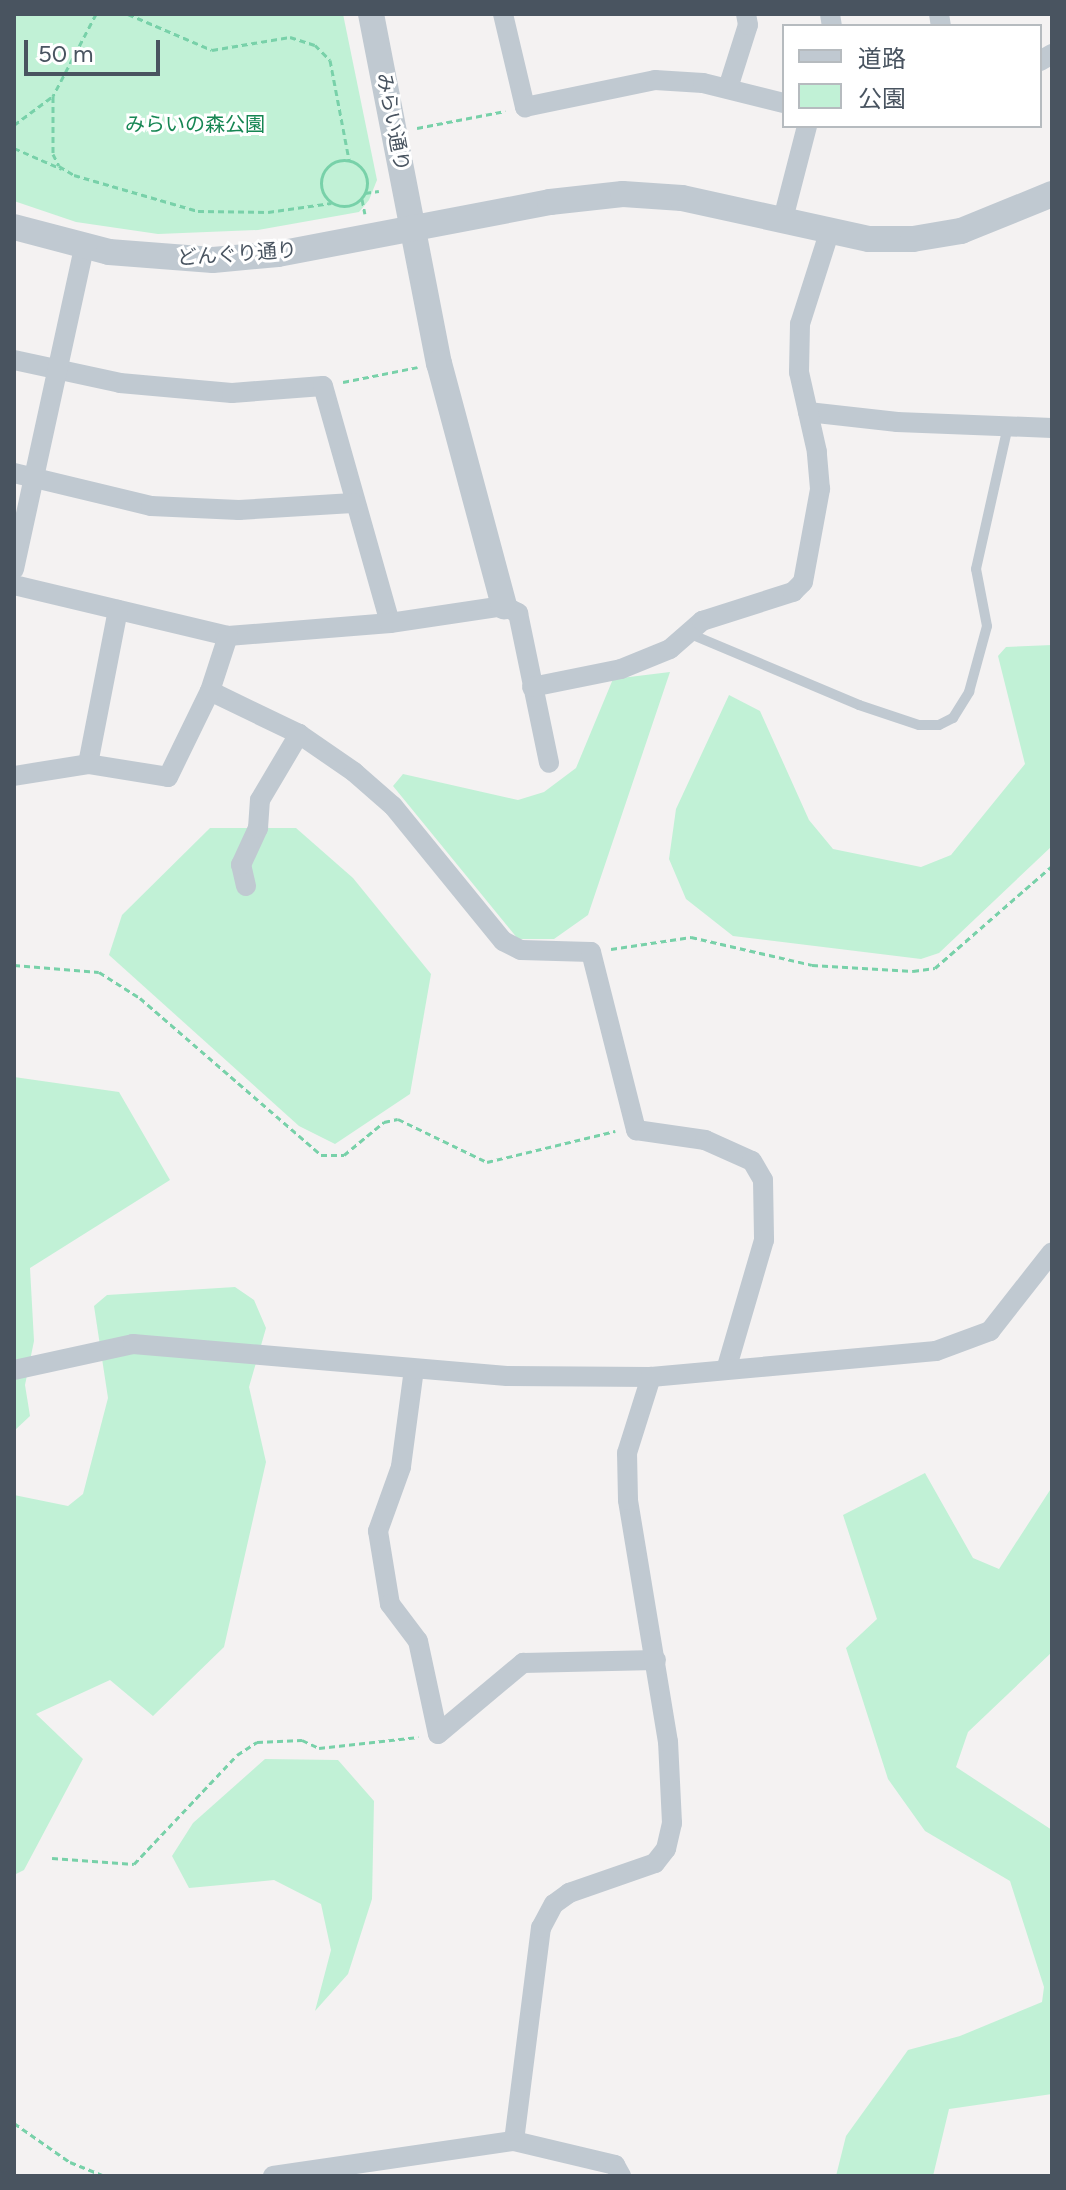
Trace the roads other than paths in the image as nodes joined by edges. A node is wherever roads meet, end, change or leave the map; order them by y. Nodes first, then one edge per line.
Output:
1 (371, 14) edge
2 (503, 14) edge
3 (746, 14) edge
4 (728, 88) junction
5 (782, 102) edge
6 (806, 128) edge
7 (1052, 194) edge
8 (783, 219) junction
9 (14, 227) edge
10 (414, 229) junction
11 (829, 233) junction
12 (84, 247) junction
13 (14, 360) edge
14 (58, 372) junction
15 (808, 412) junction
16 (1008, 424) junction
17 (1052, 428) edge
18 (24, 476) edge
19 (353, 503) junction
20 (14, 569) edge
21 (14, 585) edge
22 (504, 606) junction
23 (118, 610) junction
24 (390, 623) junction
25 (688, 633) junction
26 (228, 636) junction
27 (532, 687) junction
28 (210, 691) junction
29 (299, 734) junction
30 (549, 763) dead end
31 (88, 764) junction
32 (14, 776) edge
33 (246, 886) dead end
34 (1052, 1252) edge
35 (414, 1369) junction
36 (14, 1370) edge
37 (726, 1370) junction
38 (651, 1377) junction
39 (656, 1660) junction
40 (514, 2141) junction
41 (273, 2176) edge
42 (621, 2176) edge

1 - 10 street, みらい通り
2 - 4 street
3 - 4 street
4 - 5 street
6 - 8 street
7 - 11 street, どんぐり通り
8 - 10 street, どんぐり通り
8 - 11 street, どんぐり通り
9 - 12 street, どんぐり通り
10 - 12 street, どんぐり通り
10 - 22 street, みらい通り
11 - 15 street
12 - 14 street
13 - 14 street
14 - 18 street
14 - 19 street
15 - 16 street
15 - 25 street
16 - 17 street
16 - 25 lane
18 - 19 street
18 - 20 street
19 - 24 street
21 - 23 street
22 - 24 street
22 - 27 street
23 - 26 street
23 - 31 street
24 - 26 street
25 - 27 street
26 - 28 street
27 - 30 street
28 - 29 street
28 - 31 street
29 - 33 street
29 - 37 street
31 - 32 street
34 - 37 street
35 - 36 street
35 - 38 street
35 - 39 street
37 - 38 street
38 - 39 street
39 - 40 street
40 - 41 street
40 - 42 street

